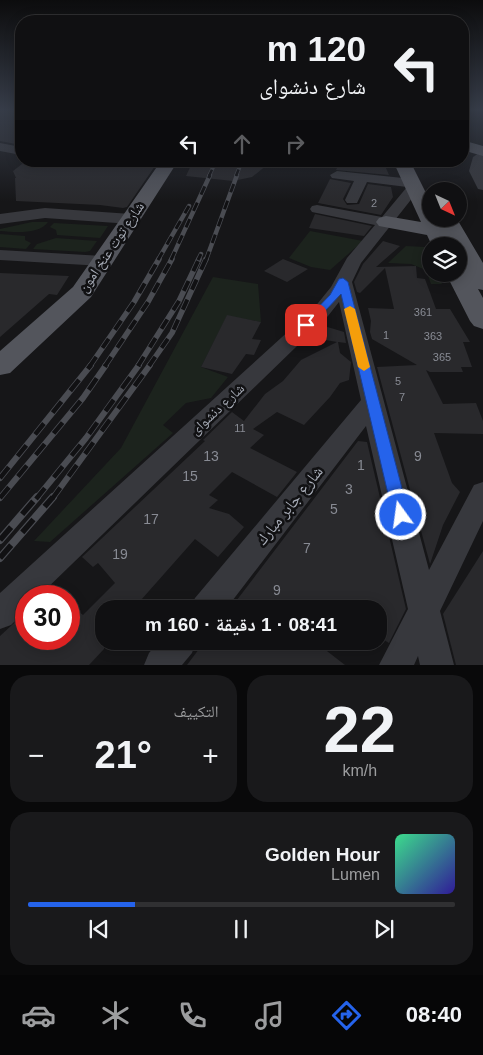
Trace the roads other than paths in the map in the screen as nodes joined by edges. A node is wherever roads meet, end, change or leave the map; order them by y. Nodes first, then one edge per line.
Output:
1 (0, 147) edge
2 (469, 148) edge
3 (15, 150) edge
4 (469, 154) edge
5 (482, 155) edge
6 (15, 158) edge
7 (0, 159) edge
8 (166, 167) edge
9 (405, 167) edge
10 (416, 167) edge
11 (359, 174) junction
12 (337, 175) dead end
13 (483, 186) edge
14 (419, 187) edge
15 (352, 200) dead end
16 (317, 209) dead end
17 (0, 219) edge
18 (131, 219) junction
19 (386, 222) junction
20 (442, 232) edge
21 (0, 255) edge
22 (103, 261) junction
23 (343, 282) junction
24 (462, 282) edge
25 (483, 283) edge
26 (483, 322) edge
27 (0, 366) edge
28 (372, 401) junction
29 (482, 499) edge
30 (213, 600) edge
31 (424, 610) junction
32 (0, 614) edge
33 (173, 650) edge
34 (161, 665) edge
35 (396, 665) edge
36 (437, 665) edge

1 - 3 street
2 - 5 main road
4 - 5 main road
5 - 13 street
6 - 7 street
8 - 18 main road, شارع توت عنخ امون
9 - 14 main road
10 - 14 main road
11 - 12 street
11 - 14 street
11 - 15 street
14 - 19 street, شارع دنشواى
14 - 20 main road
16 - 19 street
17 - 18 street
18 - 22 main road, شارع توت عنخ امون
19 - 20 main road
19 - 23 street, شارع دنشواى
20 - 25 main road
21 - 22 street
22 - 27 main road, شارع توت عنخ امون
23 - 28 street
23 - 32 street, شارع دنشواى
24 - 26 main road
28 - 30 street, شارع جابر مبارك
28 - 31 street
29 - 31 street
31 - 35 street
31 - 36 street
33 - 34 street

